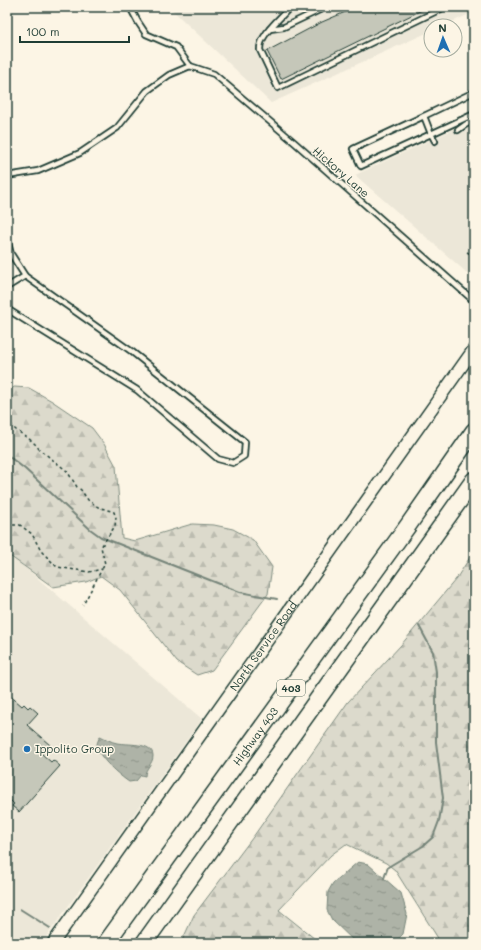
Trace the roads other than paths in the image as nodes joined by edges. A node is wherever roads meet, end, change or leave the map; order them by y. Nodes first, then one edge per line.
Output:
1 (130, 7) edge
2 (290, 7) edge
3 (326, 7) edge
4 (445, 7) edge
5 (270, 29) junction
6 (190, 66) junction
7 (474, 92) edge
8 (474, 114) edge
9 (424, 116) junction
10 (474, 120) edge
11 (458, 130) dead end
12 (431, 134) junction
13 (435, 141) dead end
14 (7, 176) edge
15 (7, 239) edge
16 (25, 276) junction
17 (7, 287) edge
18 (474, 301) edge
19 (7, 309) edge
20 (474, 349) edge
21 (474, 431) edge
22 (474, 480) edge
23 (158, 924) junction
24 (53, 943) edge
25 (106, 943) edge
26 (144, 943) edge
27 (147, 943) edge

1 - 6 lane
2 - 5 lane
3 - 5 lane
4 - 5 lane
6 - 14 lane
6 - 18 lane, Hickory Lane
7 - 9 lane
8 - 12 lane
9 - 12 lane
9 - 12 lane
10 - 11 lane
12 - 13 lane
15 - 16 lane
16 - 17 lane
16 - 19 lane
20 - 24 street, North Service Road
21 - 25 highway, Highway 403 / 403
22 - 23 highway, 403
23 - 26 highway, 403
23 - 27 highway

